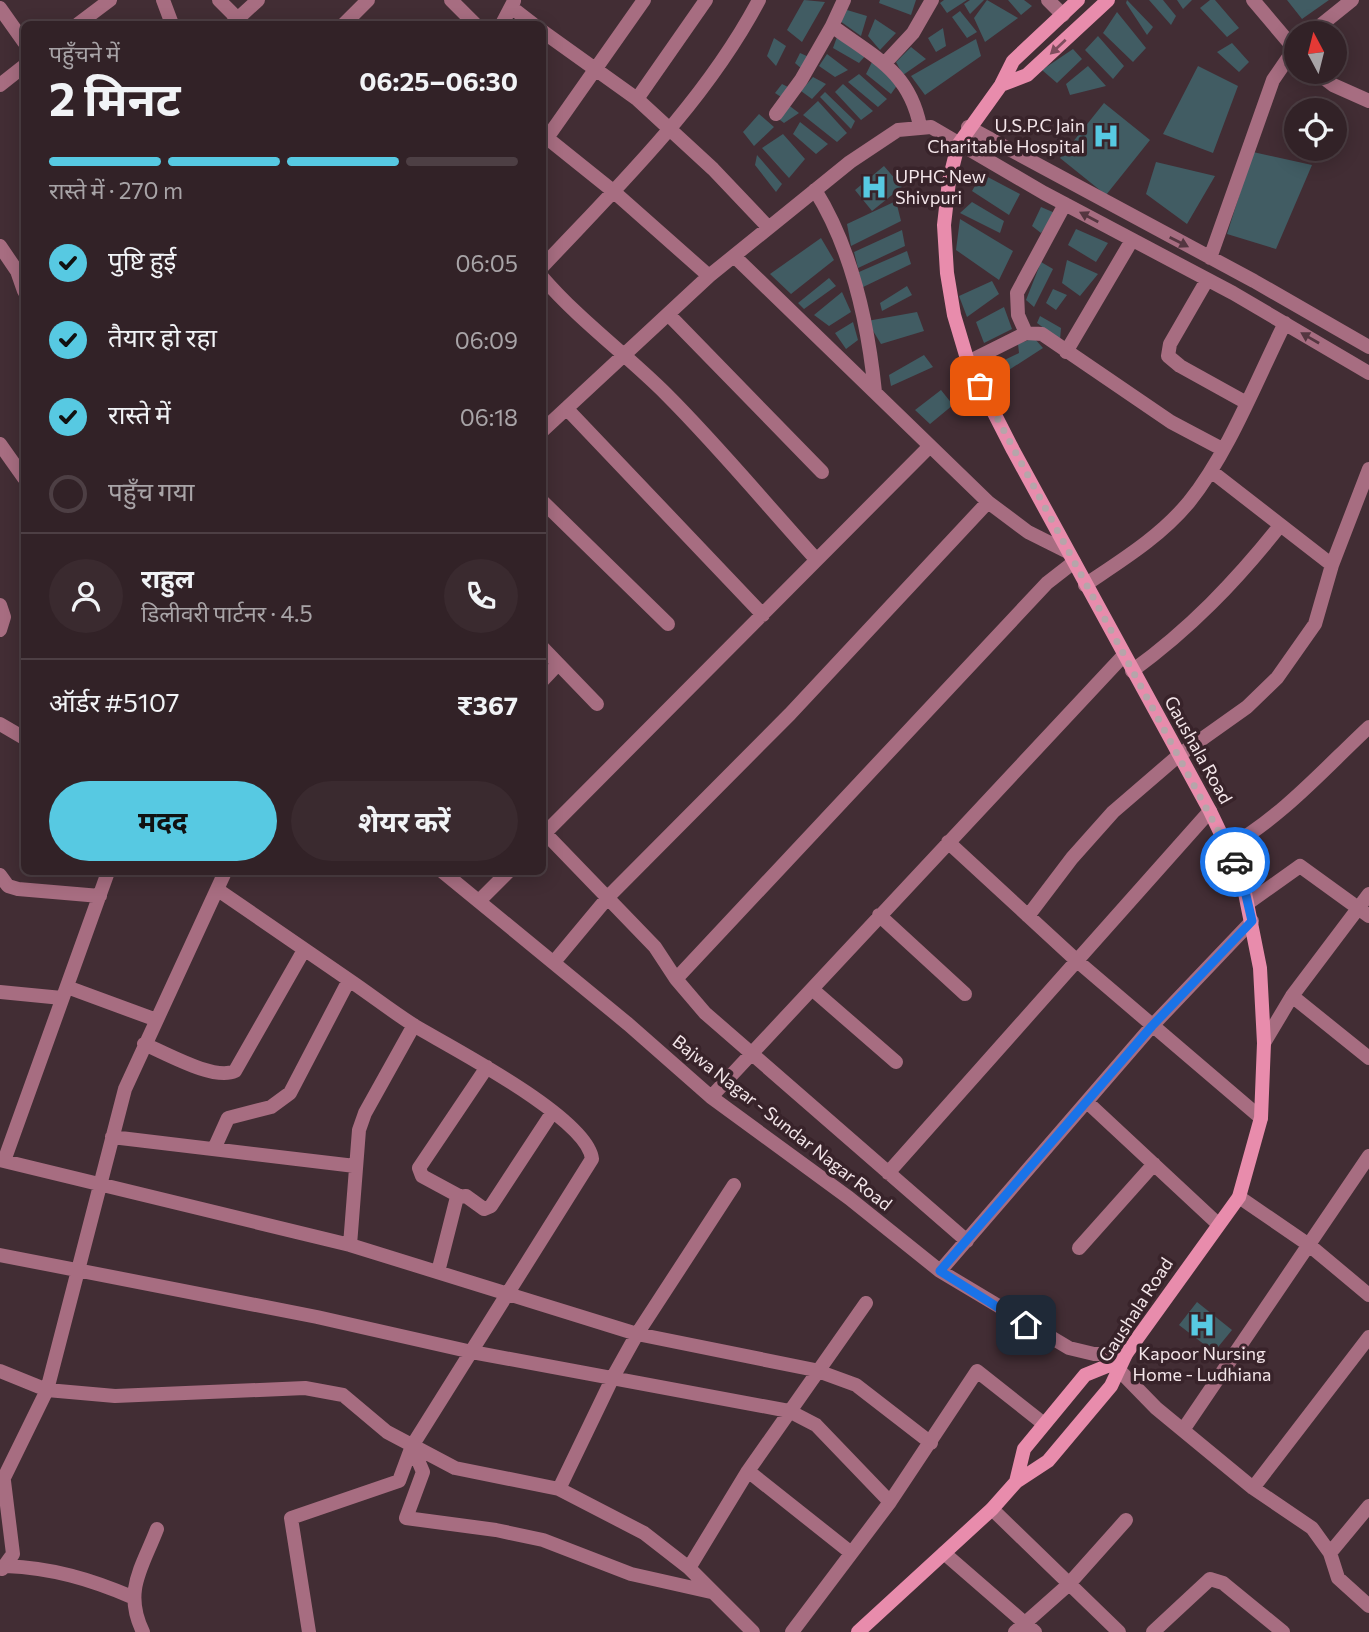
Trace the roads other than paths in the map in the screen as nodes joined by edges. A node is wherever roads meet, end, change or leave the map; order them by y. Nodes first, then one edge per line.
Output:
1 (110, 0) edge
2 (163, 0) edge
3 (219, 0) edge
4 (258, 0) edge
5 (368, 0) edge
6 (451, 0) edge
7 (644, 0) edge
8 (706, 0) edge
9 (759, 0) edge
10 (844, 0) edge
11 (932, 0) edge
12 (1048, 0) edge
13 (1078, 0) edge
14 (1108, 0) edge
15 (1253, 0) edge
16 (1352, 0) edge
17 (513, 4) edge
18 (0, 8) edge
19 (1063, 15) junction
20 (82, 21) edge
21 (171, 21) edge
22 (234, 21) edge
23 (236, 21) edge
24 (347, 21) edge
25 (472, 21) edge
26 (504, 21) edge
27 (530, 21) edge
28 (1326, 21) edge
29 (832, 26) junction
30 (546, 34) edge
31 (1284, 35) edge
32 (21, 38) edge
33 (885, 62) junction
34 (1284, 65) edge
35 (21, 68) edge
36 (595, 70) junction
37 (1332, 84) edge
38 (0, 85) edge
39 (1002, 85) junction
40 (637, 99) junction
41 (1369, 101) edge
42 (776, 114) dead end
43 (920, 126) junction
44 (968, 127) junction
45 (670, 128) junction
46 (546, 135) edge
47 (546, 137) edge
48 (958, 145) junction
49 (814, 190) junction
50 (613, 191) junction
51 (1065, 204) junction
52 (768, 227) junction
53 (1132, 240) junction
54 (0, 246) edge
55 (734, 256) junction
56 (1210, 258) junction
57 (546, 263) edge
58 (709, 276) junction
59 (1207, 280) junction
60 (21, 282) edge
61 (546, 282) edge
62 (668, 314) junction
63 (1285, 323) junction
64 (1026, 333) junction
65 (1369, 347) edge
66 (1066, 352) junction
67 (624, 353) junction
68 (968, 362) junction
69 (1369, 373) edge
70 (875, 392) junction
71 (1245, 402) junction
72 (567, 409) junction
73 (546, 425) edge
74 (0, 444) edge
75 (930, 446) junction
76 (1222, 449) junction
77 (1369, 469) edge
78 (1211, 471) junction
79 (822, 472) dead end
80 (21, 474) edge
81 (988, 502) junction
82 (546, 505) edge
83 (1279, 527) junction
84 (1071, 557) junction
85 (815, 558) junction
86 (1332, 565) junction
87 (1085, 585) junction
88 (0, 605) edge
89 (763, 615) junction
90 (668, 624) dead end
91 (0, 630) edge
92 (546, 651) edge
93 (1124, 654) junction
94 (558, 664) junction
95 (1132, 671) junction
96 (546, 677) edge
97 (597, 705) dead end
98 (0, 724) edge
99 (1369, 727) edge
100 (21, 736) edge
101 (1178, 757) junction
102 (1210, 811) junction
103 (546, 830) edge
104 (546, 836) edge
105 (948, 842) junction
106 (1228, 847) junction
107 (0, 875) edge
108 (107, 875) edge
109 (224, 875) edge
110 (447, 875) edge
111 (505, 875) edge
112 (218, 890) junction
113 (1369, 894) edge
114 (100, 896) junction
115 (609, 896) junction
116 (479, 901) junction
117 (1248, 903) junction
118 (1364, 912) edge
119 (879, 915) junction
120 (1028, 916) junction
121 (1252, 921) junction
122 (304, 950) junction
123 (1076, 960) junction
124 (554, 962) junction
125 (676, 979) junction
126 (349, 980) junction
127 (812, 989) junction
128 (0, 992) edge
129 (64, 993) junction
130 (965, 994) dead end
131 (1292, 996) junction
132 (155, 1019) junction
133 (414, 1025) junction
134 (1152, 1026) junction
135 (1264, 1043) junction
136 (144, 1044) junction
137 (752, 1054) junction
138 (1369, 1058) edge
139 (896, 1062) dead end
140 (487, 1067) junction
141 (711, 1097) junction
142 (1087, 1102) junction
143 (552, 1113) junction
144 (1261, 1118) junction
145 (112, 1137) junction
146 (214, 1149) junction
147 (2, 1161) edge
148 (1154, 1164) junction
149 (1367, 1165) edge
150 (355, 1166) junction
151 (888, 1173) junction
152 (100, 1183) junction
153 (734, 1185) dead end
154 (459, 1196) junction
155 (1239, 1197) junction
156 (1218, 1224) junction
157 (967, 1241) junction
158 (350, 1245) junction
159 (1309, 1245) junction
160 (1079, 1248) dead end
161 (0, 1255) edge
162 (940, 1271) junction
163 (78, 1272) junction
164 (438, 1272) junction
165 (508, 1294) junction
166 (1369, 1295) edge
167 (866, 1303) dead end
168 (637, 1334) junction
169 (1369, 1337) edge
170 (472, 1352) junction
171 (1122, 1361) junction
172 (816, 1370) junction
173 (0, 1371) edge
174 (612, 1377) junction
175 (47, 1390) junction
176 (789, 1411) junction
177 (1045, 1424) junction
178 (1182, 1430) junction
179 (930, 1443) junction
180 (412, 1446) junction
181 (748, 1471) junction
182 (1016, 1482) junction
183 (2, 1483) edge
184 (1253, 1488) junction
185 (559, 1489) junction
186 (890, 1502) junction
187 (992, 1509) junction
188 (1367, 1511) edge
189 (1126, 1520) dead end
190 (157, 1529) dead end
191 (850, 1552) junction
192 (944, 1553) junction
193 (1330, 1553) junction
194 (3, 1568) edge
195 (689, 1568) junction
196 (1068, 1585) junction
197 (711, 1592) junction
198 (132, 1597) junction
199 (1369, 1606) edge
200 (1025, 1629) edge
201 (143, 1632) edge
202 (309, 1632) edge
203 (753, 1632) edge
204 (792, 1632) edge
205 (858, 1632) edge
206 (1119, 1632) edge
207 (1153, 1632) edge
208 (1283, 1632) edge

1 - 20 street
2 - 21 street
3 - 22 street
4 - 23 street
5 - 24 street
6 - 25 street
7 - 36 street
8 - 40 street
9 - 45 street
10 - 29 street
11 - 33 street
12 - 19 street
13 - 19 street, Gaushala Road
14 -> 39 street
15 - 31 street
16 - 28 street
17 - 26 street
17 - 27 street
18 - 32 street
19 - 39 street, Gaushala Road
29 - 33 street
29 - 42 street
30 - 36 street
33 - 43 street
34 - 56 street
35 - 38 street
36 - 40 street
36 - 46 street
37 - 41 street
39 - 44 street, Gaushala Road
40 - 45 street
43 - 48 street
43 - 49 street
44 - 48 street, Gaushala Road
44 -> 56 street
45 - 50 street
45 - 52 street
47 - 50 street
48 - 51 street
48 - 68 street, Gaushala Road
49 - 52 street
49 - 70 street
50 - 57 street
50 - 58 street
53 -> 51 street
51 - 64 street
52 - 55 street
53 - 59 street
53 - 66 street
54 - 60 street
55 - 58 street
55 - 70 street
56 - 65 street
58 - 62 street
59 - 63 street
59 - 71 street
61 - 67 street
62 - 67 street
62 - 79 street
69 -> 63 street
63 - 71 street
64 - 66 street
64 - 68 street
66 - 76 street
67 - 72 street
67 - 85 street
68 - 84 street, Gaushala Road
70 - 75 street
71 - 76 street
72 - 73 street
72 - 89 street
74 - 80 street
75 - 81 street
75 - 85 street
76 - 78 street
77 - 86 street
78 - 83 street
78 - 87 street
81 - 84 street
81 - 115 street
82 - 90 street
83 - 86 street
83 - 95 street
84 - 87 street, Gaushala Road
84 - 125 street
85 - 89 street
86 - 101 street
87 - 93 street, Gaushala Road
88 - 91 street
89 - 103 street
92 - 94 street
93 - 95 street, Gaushala Road
93 - 105 street
94 - 96 street
94 - 97 street
95 - 101 street, Gaushala Road
98 - 100 street
99 - 106 street
101 - 102 street, Gaushala Road
101 - 120 street
102 - 106 street, Gaushala Road
102 - 123 street
104 - 115 street
105 - 119 street
105 - 120 street
106 - 117 street, Gaushala Road
107 - 114 street
108 - 114 street
109 - 112 street
110 - 116 street, Bajwa Nagar - Sundar Nagar Road
111 - 116 street
112 - 122 street
112 - 132 street
113 - 118 street
114 - 129 street
115 - 124 street
115 - 125 street
116 - 124 street, Bajwa Nagar - Sundar Nagar Road
117 - 118 street
117 - 121 street, Gaushala Road
118 - 131 street
119 - 127 street
119 - 130 street
120 - 123 street
121 - 134 street
121 - 135 street, Gaushala Road
122 - 126 street
122 - 136 street
123 - 134 street
123 - 151 street
124 - 141 street, Bajwa Nagar - Sundar Nagar Road
125 - 137 street
126 - 133 street
126 - 146 street
127 - 137 street
127 - 139 street
128 - 129 street
129 - 132 street
129 - 147 street
131 - 135 street
131 - 138 street
132 - 136 street
133 - 140 street
133 - 150 street
134 - 142 street
134 - 144 street
135 - 144 street, Gaushala Road
136 - 145 street
137 - 141 street
137 - 151 street
140 - 143 street
140 - 154 street
141 - 162 street, Bajwa Nagar - Sundar Nagar Road
142 - 148 street
142 - 157 street
143 - 154 street
143 - 165 street
144 - 155 street, Gaushala Road
145 - 146 street
145 - 152 street
146 - 150 street
147 - 152 street
148 - 156 street
148 - 160 street
149 - 159 street
150 - 158 street
151 - 157 street
152 - 158 street
152 - 163 street
153 - 168 street
154 - 164 street
155 - 156 street, Gaushala Road
155 - 159 street
156 - 171 street, Gaushala Road
157 - 162 street
158 - 164 street
159 - 166 street
159 - 178 street
161 - 163 street
162 - 171 street, Bajwa Nagar - Sundar Nagar Road
163 - 170 street
163 - 175 street
164 - 165 street
165 - 168 street
165 - 170 street
167 - 172 street
168 - 172 street
168 - 174 street
169 - 184 street
170 - 174 street
170 - 180 street
171 - 177 street
171 - 178 street
171 - 182 street, Gaushala Road
172 - 176 street
172 - 179 street
173 - 175 street
174 - 176 street
174 - 185 street
175 - 180 street
175 - 183 street
176 - 181 street
176 - 186 street
177 - 179 street
177 - 182 street
178 - 184 street
179 - 186 street
180 - 185 street
180 - 197 street
180 - 202 street
181 - 191 street
181 - 195 street
182 - 187 street, Gaushala Road
183 - 194 street
184 - 193 street
185 - 195 street
186 - 191 street
187 - 192 street, Gaushala Road
187 - 196 street
188 - 193 street
189 - 196 street
190 - 198 street
191 - 204 street
192 - 200 street
192 - 205 street, Gaushala Road
193 - 199 street
194 - 198 street
195 - 197 street
196 - 200 street
196 - 206 street
197 - 203 street
198 - 201 street
207 - 208 street

